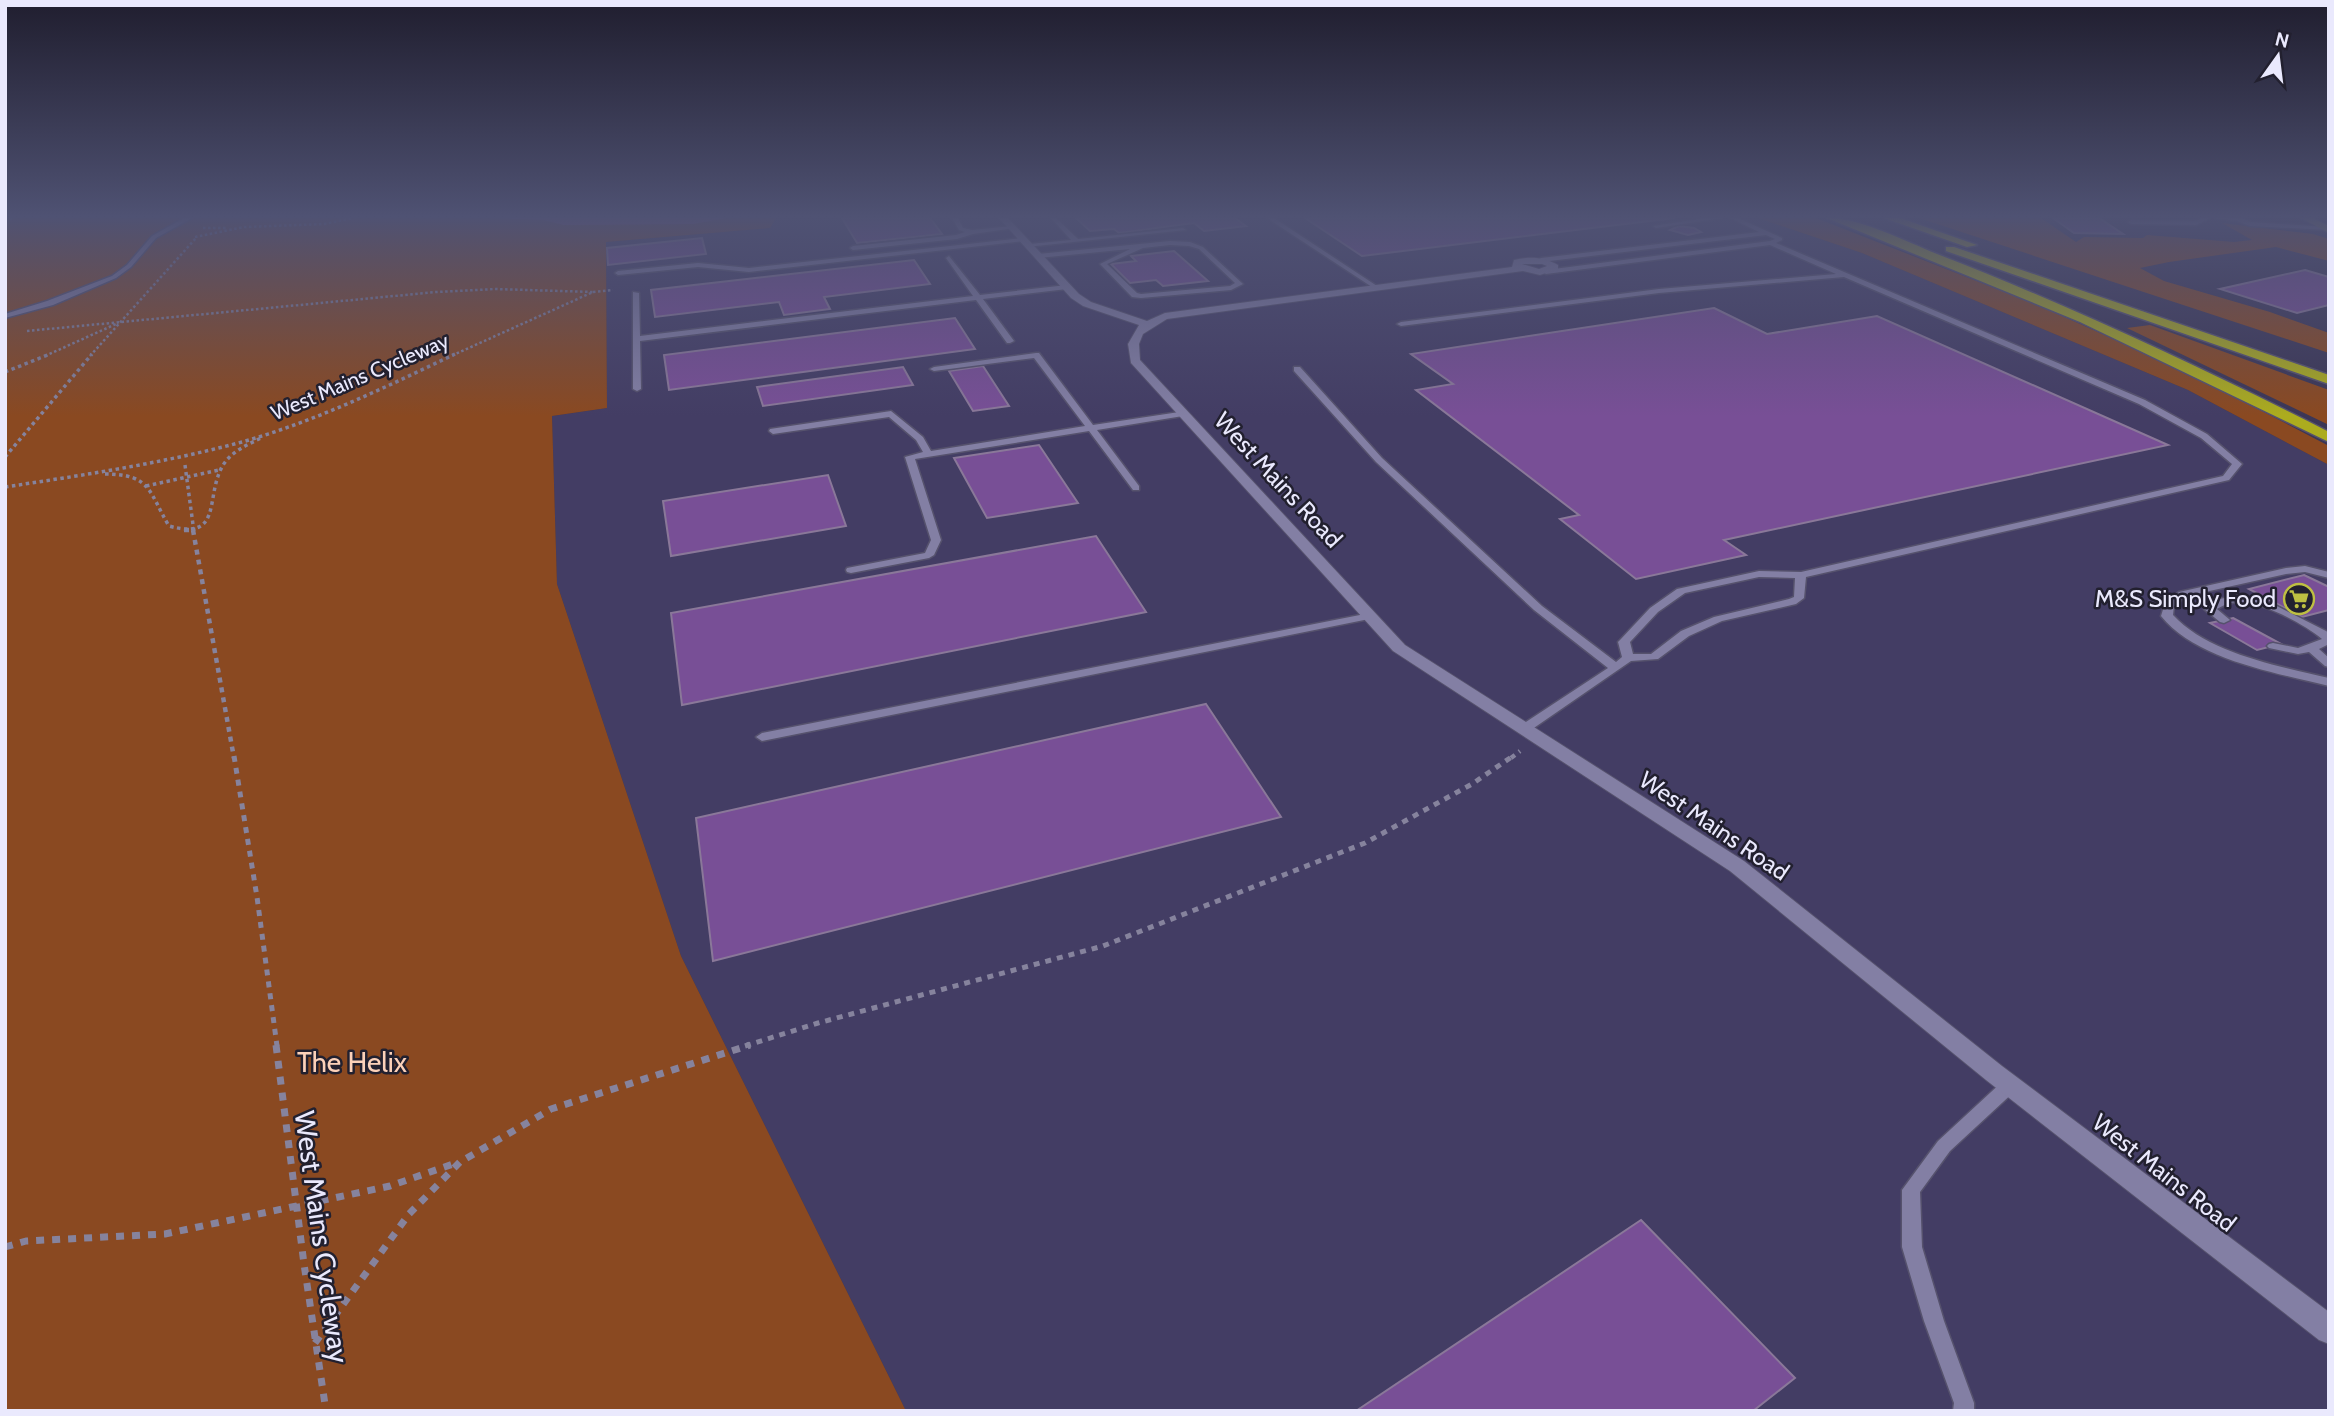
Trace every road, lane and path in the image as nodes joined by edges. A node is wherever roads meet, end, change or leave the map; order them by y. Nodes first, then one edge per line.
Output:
1 (95, 284) edge
2 (154, 284) edge
3 (968, 284) edge
4 (1064, 284) edge
5 (1124, 284) edge
6 (1240, 284) edge
7 (1371, 284) edge
8 (1390, 284) edge
9 (1744, 284) edge
10 (1866, 284) edge
11 (2002, 284) edge
12 (2050, 284) edge
13 (2088, 284) edge
14 (1374, 286) junction
15 (1067, 287) junction
16 (635, 293) dead end
17 (978, 298) junction
18 (5, 316) edge
19 (120, 322) junction
20 (1146, 324) junction
21 (1401, 324) dead end
22 (18, 332) dead end
23 (2238, 334) dead end
24 (636, 339) junction
25 (1010, 341) dead end
26 (934, 369) dead end
27 (1297, 369) dead end
28 (5, 372) edge
29 (2329, 380) edge
30 (637, 389) dead end
31 (1183, 413) junction
32 (1090, 428) junction
33 (274, 431) junction
34 (773, 431) dead end
35 (2329, 438) edge
36 (928, 454) junction
37 (5, 457) edge
38 (185, 464) dead end
39 (219, 470) junction
40 (89, 474) junction
41 (186, 477) junction
42 (146, 486) junction
43 (5, 487) edge
44 (1136, 488) dead end
45 (193, 530) junction
46 (851, 570) dead end
47 (2329, 573) edge
48 (1801, 575) junction
49 (1370, 616) junction
50 (2224, 620) dead end
51 (2329, 640) edge
52 (2273, 646) dead end
53 (2311, 648) junction
54 (1628, 658) junction
55 (2329, 664) edge
56 (1616, 668) junction
57 (2329, 682) edge
58 (1531, 734) junction
59 (762, 737) dead end
60 (2010, 1085) junction
61 (460, 1162) junction
62 (296, 1204) junction
63 (5, 1247) edge
64 (2329, 1330) edge
65 (315, 1343) junction
66 (326, 1411) edge
67 (1964, 1411) edge

1 - 18 lane
2 - 19 path
3 - 17 lane
4 - 15 street
5 - 6 lane
7 - 14 lane
8 - 14 street
9 - 21 lane
10 - 48 lane
11 - 35 highway
12 - 29 highway
13 - 23 highway
14 - 20 street
15 - 17 lane
15 - 20 street
16 - 24 lane
17 - 24 lane
17 - 25 lane
19 - 22 path, West Mains Cycleway
19 - 28 path
19 - 33 path, West Mains Cycleway
19 - 37 path
20 - 31 street, West Mains Road
24 - 30 lane
26 - 32 lane
27 - 56 lane
31 - 32 lane
31 - 49 street, West Mains Road
32 - 36 lane
32 - 44 lane
33 - 39 path
33 - 40 path, West Mains Cycleway
34 - 36 lane
36 - 46 lane
38 - 41 path, West Mains Cycleway
39 - 41 path
39 - 45 path
40 - 42 path
40 - 43 path, West Mains Cycleway
41 - 42 path
41 - 45 path, West Mains Cycleway
42 - 45 path
45 - 62 path, West Mains Cycleway
47 - 57 lane
48 - 54 lane
48 - 54 lane
49 - 58 street, West Mains Road
49 - 59 lane
50 - 51 lane
51 - 53 lane
52 - 53 lane
53 - 55 lane
54 - 56 lane
56 - 58 lane
58 - 60 street, West Mains Road
58 - 61 path
60 - 64 street, West Mains Road
60 - 67 lane
61 - 62 path
61 - 65 path
62 - 63 path
62 - 65 path, West Mains Cycleway
65 - 66 path, West Mains Cycleway

